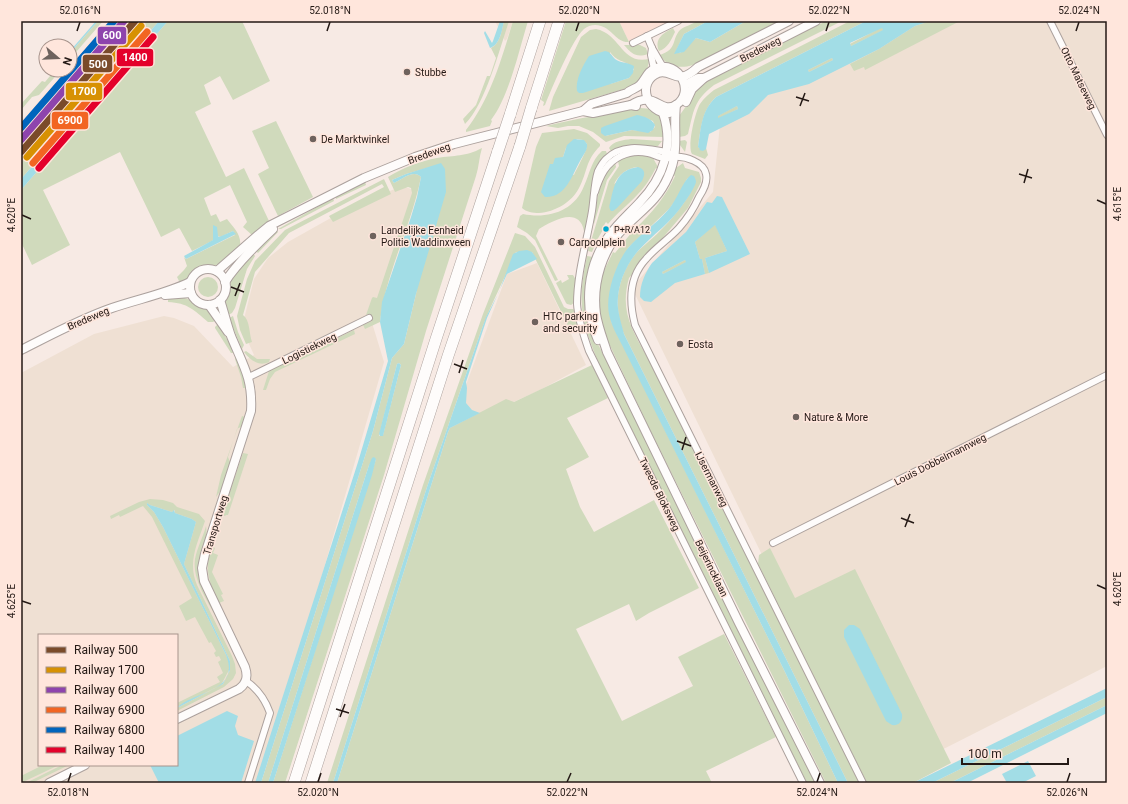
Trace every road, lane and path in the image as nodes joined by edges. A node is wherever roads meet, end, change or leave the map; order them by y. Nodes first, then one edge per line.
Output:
1 (539, 21) edge
2 (559, 21) edge
3 (678, 21) edge
4 (789, 21) edge
5 (816, 21) edge
6 (1050, 21) edge
7 (647, 36) junction
8 (633, 43) dead end
9 (652, 48) junction
10 (663, 67) junction
11 (654, 72) junction
12 (679, 74) junction
13 (704, 78) junction
14 (685, 85) junction
15 (644, 87) junction
16 (649, 102) junction
17 (676, 109) junction
18 (583, 111) junction
19 (663, 113) junction
20 (1107, 135) edge
21 (667, 155) junction
22 (675, 157) junction
23 (284, 220) junction
24 (217, 271) junction
25 (190, 282) junction
26 (225, 282) junction
27 (191, 293) junction
28 (158, 295) junction
29 (220, 300) junction
30 (209, 305) junction
31 (369, 318) dead end
32 (231, 336) junction
33 (21, 350) edge
34 (607, 352) junction
35 (1107, 376) edge
36 (249, 377) junction
37 (773, 543) dead end
38 (246, 681) junction
39 (178, 719) edge
40 (83, 766) edge
41 (49, 783) edge
42 (248, 783) edge
43 (294, 783) edge
44 (311, 783) edge
45 (804, 783) edge
46 (820, 783) edge
47 (863, 783) edge

1 - 43 highway, bridge
2 - 44 highway, bridge
3 - 7 street
4 - 12 street, Bredeweg
5 - 13 street, Bredeweg
6 - 20 street, Otto Matseweg
7 - 8 street
7 - 9 street
9 - 10 street
9 - 11 street
10 - 11 street
10 - 12 street
11 - 12 street
11 - 15 street
12 - 14 street
13 - 14 street, Bredeweg
13 - 17 street, Bredeweg
14 - 17 street
15 - 16 street
15 - 18 street, Bredeweg
16 - 17 street
16 - 18 street, Bredeweg
16 - 19 street
17 - 19 street
17 - 22 street, Beijerincklaan
18 - 23 street, Bredeweg
19 - 21 street, Beijerincklaan
21 - 22 street, Tweede Bloksweg
21 - 34 street, Beijerincklaan
21 - 45 street, Tweede Bloksweg
22 - 34 street, Beijerincklaan
22 - 47 street, IJsermanweg
23 - 24 street, Bredeweg
23 - 26 street, Bredeweg
24 - 25 street
24 - 26 street
25 - 27 street
25 - 28 street, Bredeweg
26 - 29 street
27 - 28 street, Bredeweg
27 - 30 street
28 - 33 street, Bredeweg
29 - 30 street
29 - 32 street, Transportweg
30 - 32 street, Transportweg
31 - 36 street, Logistiekweg
32 - 36 street, Transportweg
34 - 46 street, Beijerincklaan
35 - 37 street, Louis Dobbelmannweg
36 - 38 street, Transportweg
38 - 39 street
38 - 42 street
40 - 41 street

